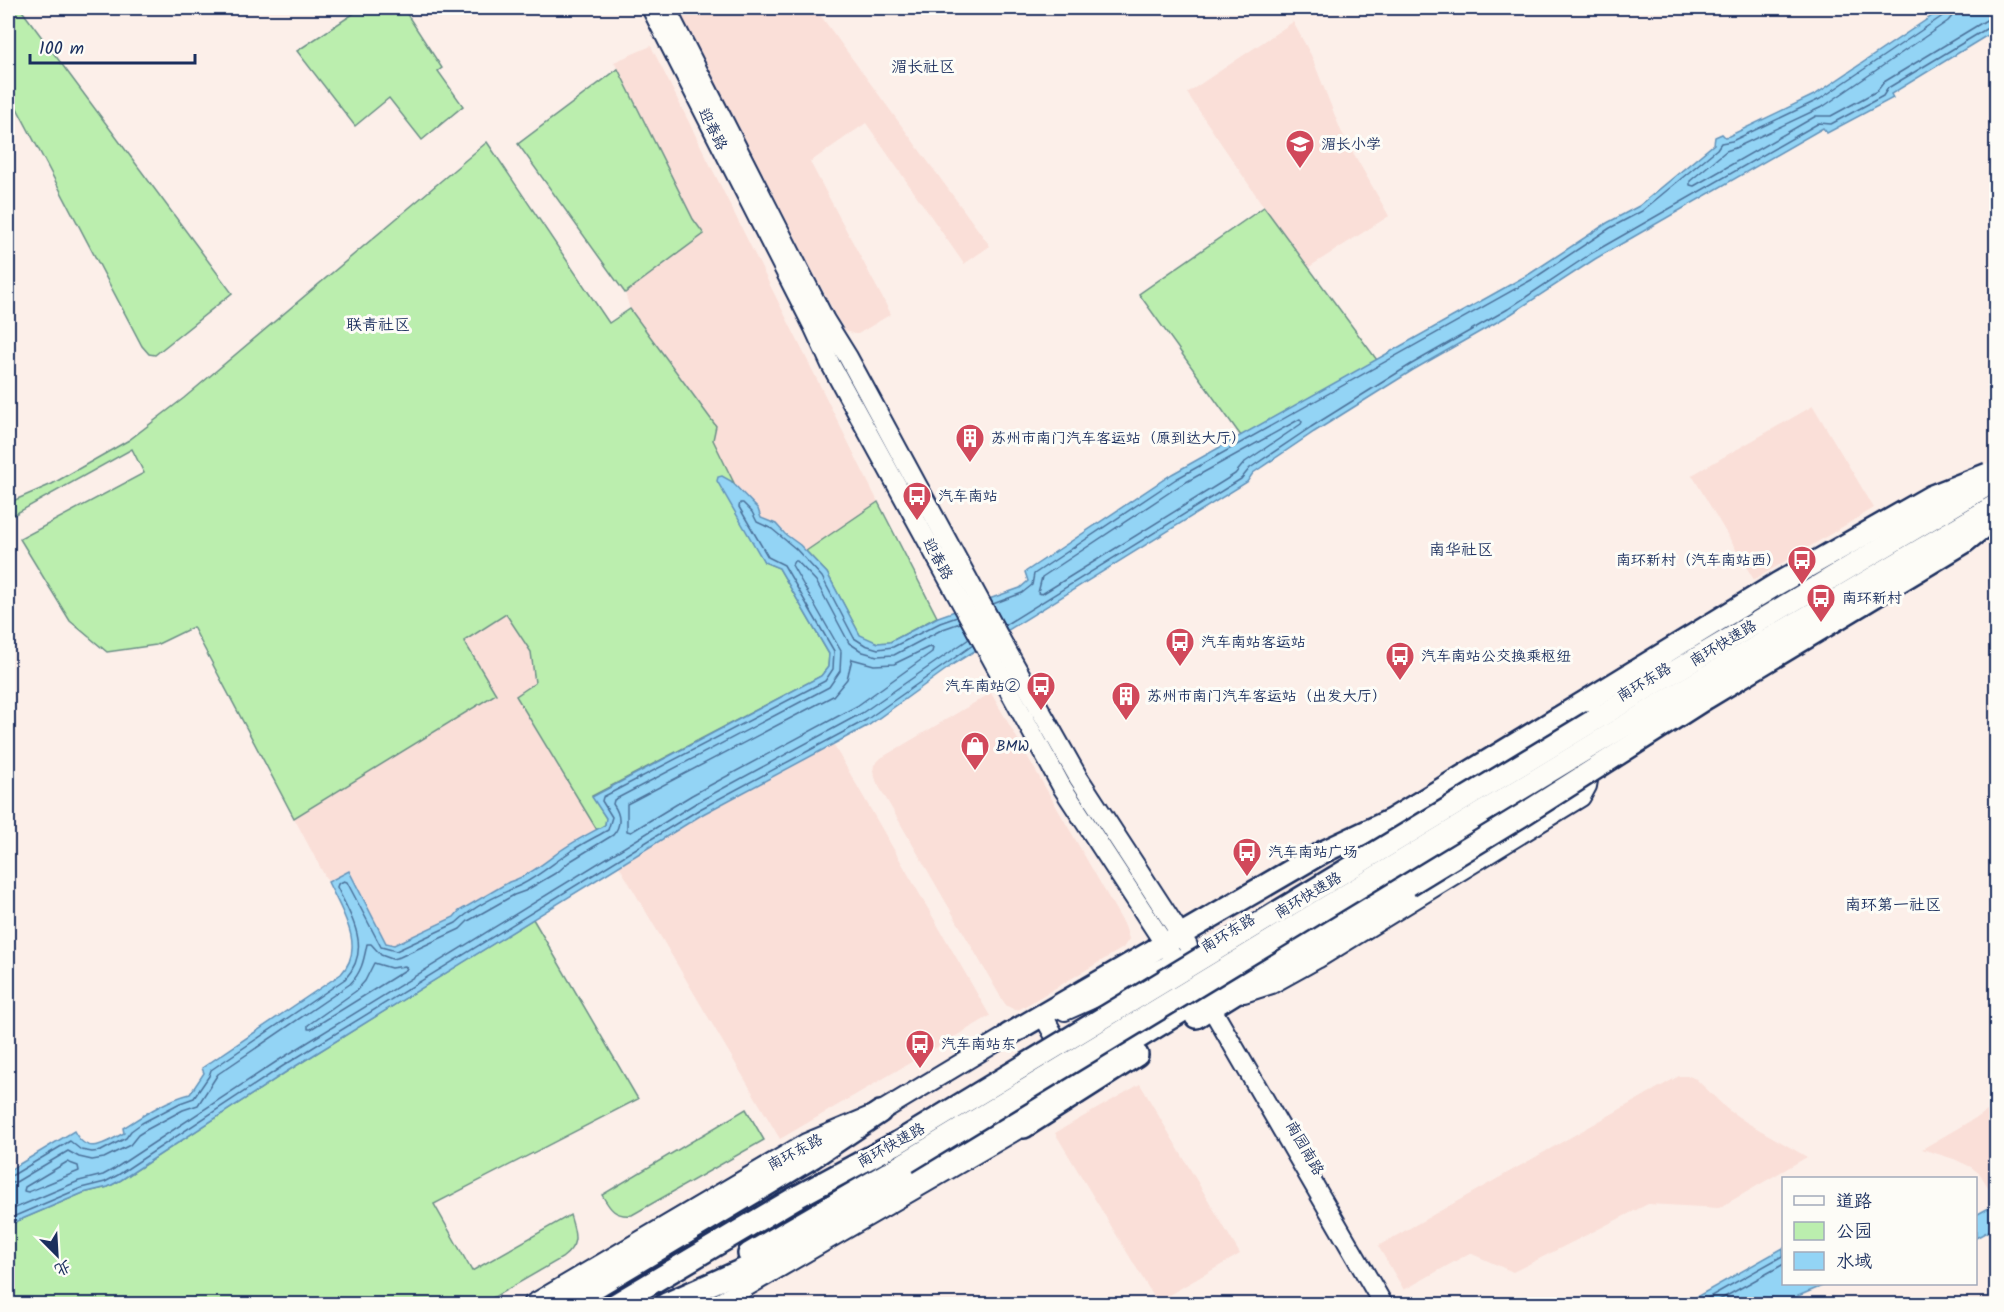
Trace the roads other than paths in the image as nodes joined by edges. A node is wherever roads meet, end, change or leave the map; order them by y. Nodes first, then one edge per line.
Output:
1 (651, 8) edge
2 (666, 8) edge
3 (1996, 470) edge
4 (1996, 480) edge
5 (1996, 505) edge
6 (1996, 518) edge
7 (969, 599) junction
8 (1749, 619) junction
9 (1592, 760) junction
10 (1392, 820) junction
11 (1173, 940) junction
12 (1189, 963) junction
13 (1212, 999) junction
14 (1045, 1019) junction
15 (1008, 1035) junction
16 (1061, 1048) junction
17 (1076, 1075) junction
18 (880, 1112) junction
19 (1024, 1127) joint
20 (902, 1153) junction
21 (742, 1270) junction
22 (532, 1305) edge
23 (567, 1305) edge
24 (616, 1305) edge
25 (665, 1305) edge
26 (684, 1305) edge
27 (717, 1305) edge
28 (1383, 1305) edge
29 (1396, 1305) edge

1 - 7 main road, 迎春路
2 - 7 main road, 迎春路
3 - 8 main road, 南环东路
3 - 10 highway, bridge
4 - 20 highway, 南环快速路, bridge
5 - 20 highway, 南环快速路, bridge
6 - 9 main road
6 - 13 highway, bridge
7 - 11 main road, 迎春路
8 - 10 main road
8 - 12 main road, 南环东路
9 - 13 main road
9 - 13 main road
10 - 11 highway
11 - 12 main road, 迎春路
11 - 15 highway
12 - 13 main road, 迎春路
12 - 14 main road, 南环东路
12 - 16 main road
13 - 17 highway
13 - 19 highway
13 - 28 main road, 南园南路
13 - 29 main road, 南园南路
14 - 15 main road, 南环东路
14 - 16 main road
15 - 18 main road, 南环东路
16 - 17 main road
17 - 21 highway
18 - 22 main road, 南环东路
18 - 23 highway
19 - 27 main road
20 - 24 highway, 南环快速路
20 - 25 highway, 南环快速路
21 - 25 highway
21 - 26 highway

